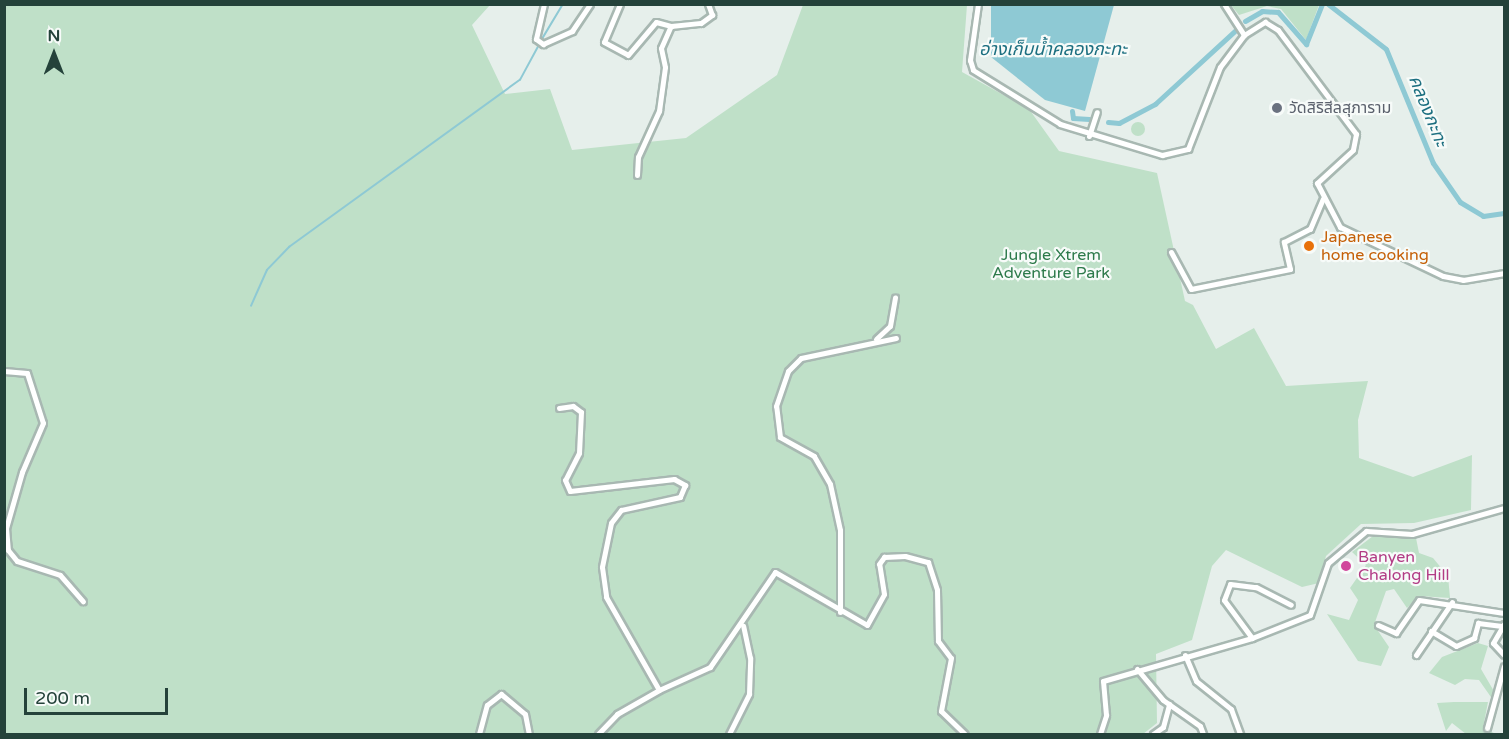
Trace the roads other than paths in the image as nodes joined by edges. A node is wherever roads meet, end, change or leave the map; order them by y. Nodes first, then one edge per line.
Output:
1 (544, 4) edge
2 (590, 4) edge
3 (620, 4) edge
4 (708, 4) edge
5 (978, 4) edge
6 (1224, 4) edge
7 (671, 26) junction
8 (1244, 35) junction
9 (1097, 112) dead end
10 (1089, 136) junction
11 (637, 175) dead end
12 (1323, 199) junction
13 (1171, 252) dead end
14 (1504, 273) edge
15 (895, 297) dead end
16 (896, 338) dead end
17 (872, 341) junction
18 (4, 371) edge
19 (559, 408) dead end
20 (1504, 508) edge
21 (83, 601) dead end
22 (1452, 602) junction
23 (1291, 605) dead end
24 (840, 612) junction
25 (1504, 613) edge
26 (1378, 625) dead end
27 (1504, 625) edge
28 (743, 626) junction
29 (1431, 632) junction
30 (1252, 638) junction
31 (1185, 655) junction
32 (1416, 655) dead end
33 (1504, 655) edge
34 (1504, 666) edge
35 (1137, 669) junction
36 (659, 690) junction
37 (1169, 704) junction
38 (1487, 728) dead end
39 (479, 735) edge
40 (528, 735) edge
41 (598, 735) edge
42 (729, 735) edge
43 (965, 735) edge
44 (1100, 735) edge
45 (1153, 735) edge
46 (1203, 735) edge
47 (1240, 735) edge

1 - 2 street
3 - 7 street
4 - 7 street
5 - 10 street
6 - 8 street
7 - 11 street
8 - 10 street
8 - 12 street
9 - 10 street
12 - 13 street
12 - 14 street
15 - 17 street
16 - 17 street
17 - 24 street
18 - 21 street
19 - 36 street
20 - 30 street
22 - 25 street
22 - 26 street
22 - 29 street
23 - 30 street
24 - 28 street
24 - 43 street
27 - 29 street
27 - 33 street
28 - 36 street
28 - 42 street
29 - 32 street
30 - 31 street
31 - 35 street
31 - 47 street
34 - 38 street
35 - 37 street
35 - 44 street
36 - 41 street
37 - 45 street
37 - 46 street
39 - 40 street

